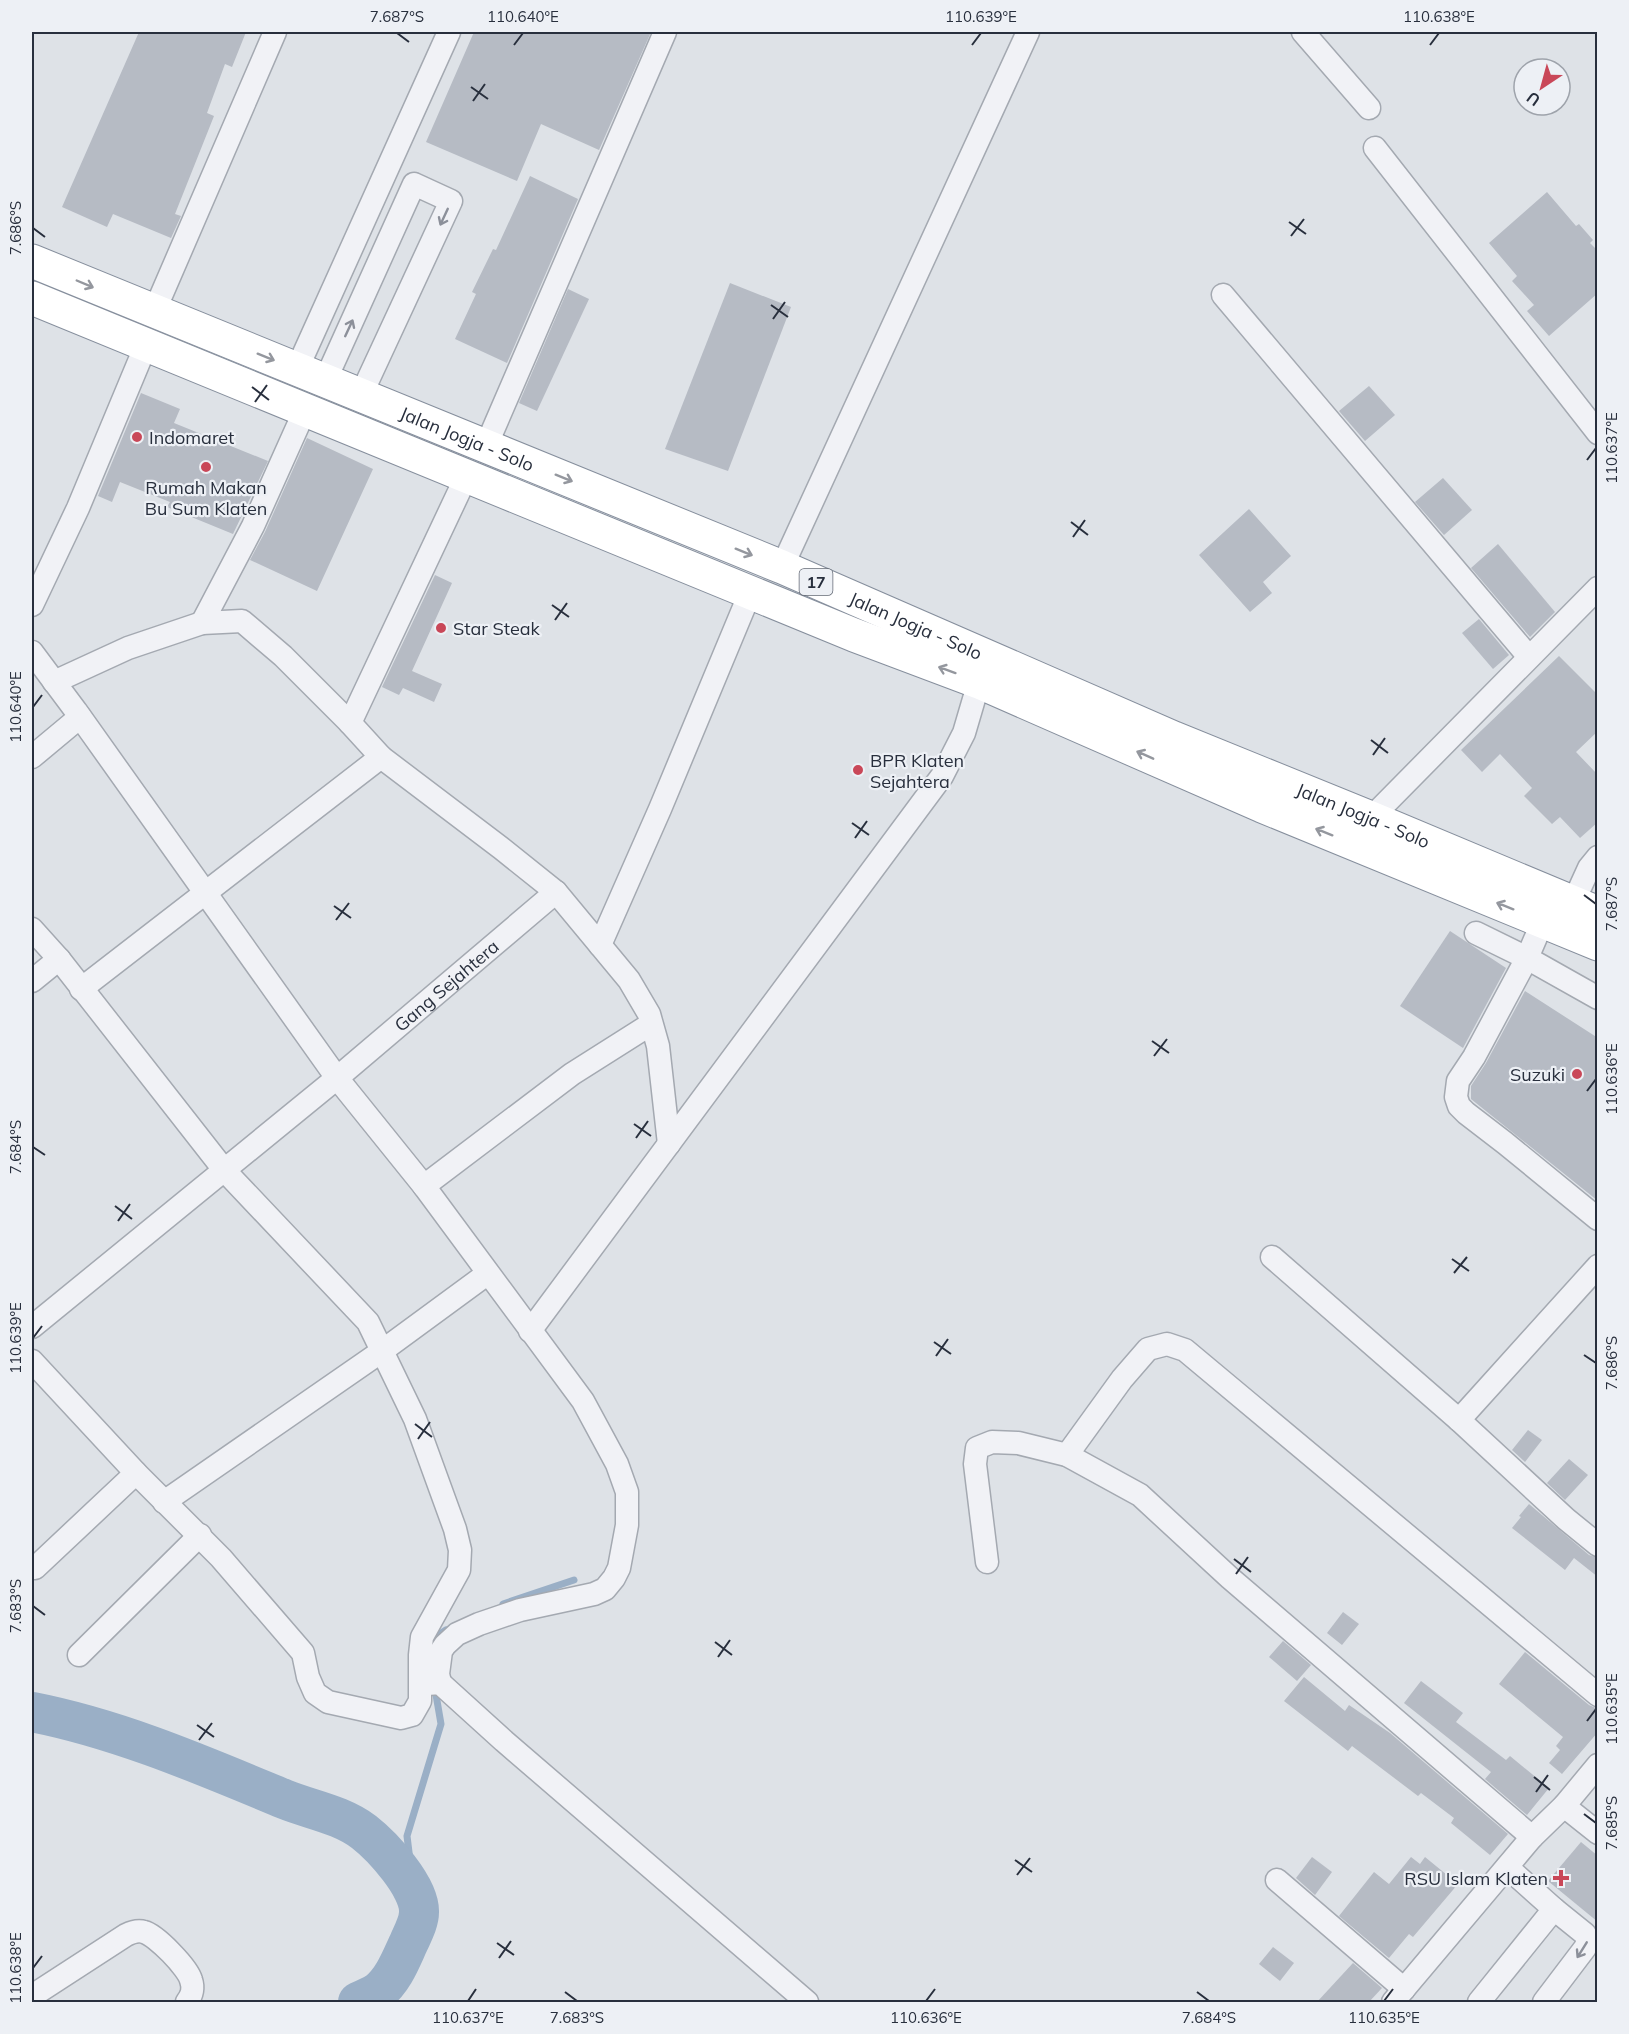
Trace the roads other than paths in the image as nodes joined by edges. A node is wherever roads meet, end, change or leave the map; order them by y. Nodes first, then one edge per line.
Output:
1 (275, 32) edge
2 (449, 32) edge
3 (665, 32) edge
4 (1028, 32) edge
5 (1303, 32) edge
6 (1369, 108) dead end
7 (1375, 148) dead end
8 (32, 261) edge
9 (1223, 295) dead end
10 (32, 298) edge
11 (154, 312) junction
12 (146, 345) junction
13 (311, 375) junction
14 (361, 395) junction
15 (305, 410) junction
16 (1598, 433) edge
17 (486, 446) junction
18 (466, 477) junction
19 (782, 567) junction
20 (1598, 588) edge
21 (750, 593) junction
22 (32, 605) edge
23 (202, 623) junction
24 (32, 652) edge
25 (1529, 657) junction
26 (54, 682) junction
27 (979, 682) junction
28 (80, 717) junction
29 (350, 723) junction
30 (32, 757) edge
31 (381, 758) junction
32 (1371, 818) junction
33 (1598, 857) edge
34 (556, 892) junction
35 (206, 894) junction
36 (1569, 916) edge
37 (32, 929) edge
38 (1476, 933) dead end
39 (1598, 944) edge
40 (600, 945) junction
41 (59, 958) junction
42 (1527, 958) junction
43 (32, 981) edge
44 (81, 989) junction
45 (1598, 998) edge
46 (651, 1024) junction
47 (337, 1078) junction
48 (669, 1144) junction
49 (225, 1171) junction
50 (424, 1186) junction
51 (1598, 1219) edge
52 (1272, 1257) dead end
53 (1598, 1266) edge
54 (487, 1274) junction
55 (32, 1327) edge
56 (530, 1331) junction
57 (382, 1350) junction
58 (32, 1361) edge
59 (1459, 1420) junction
60 (1067, 1455) junction
61 (136, 1473) junction
62 (164, 1502) junction
63 (200, 1535) junction
64 (1598, 1545) edge
65 (987, 1562) dead end
66 (35, 1568) dead end
67 (79, 1655) dead end
68 (431, 1684) junction
69 (1598, 1695) edge
70 (1598, 1765) edge
71 (1564, 1806) junction
72 (1598, 1833) edge
73 (1532, 1837) junction
74 (1507, 1867) junction
75 (1277, 1880) dead end
76 (1554, 1909) junction
77 (32, 1996) edge
78 (1398, 1996) edge
79 (187, 2002) edge
80 (807, 2002) edge
81 (1479, 2002) edge
82 (1544, 2002) edge

1 - 11 street
2 - 13 street
3 - 17 street
4 - 19 street
5 - 6 street
7 - 16 street
8 -> 11 highway, Jalan Jogja - Solo / 17
9 - 25 street
10 - 12 highway, Jalan Jogja - Solo / 17
11 -> 13 highway, Jalan Jogja - Solo / 17
12 - 15 highway, Jalan Jogja - Solo / 17
12 - 22 street
13 - 14 highway, Jalan Jogja - Solo / 17
13 -> 14 street
14 - 17 highway, Jalan Jogja - Solo / 17
15 - 18 highway, Jalan Jogja - Solo / 17
15 - 23 street
17 -> 19 highway, Jalan Jogja - Solo / 17
18 - 21 highway, Jalan Jogja - Solo / 17
18 - 29 street
19 - 32 highway, Jalan Jogja - Solo / 17
20 - 25 street
27 -> 21 highway, Jalan Jogja - Solo / 17
21 - 40 street
23 - 26 street
23 - 29 street
24 - 26 street
25 - 32 street
26 - 28 street
36 -> 27 highway, Jalan Jogja - Solo / 17
27 - 48 street
28 - 30 street
28 - 35 street
29 - 31 street
31 - 34 street
31 - 35 street
32 - 36 highway, Jalan Jogja - Solo / 17
33 - 36 street
34 - 40 street
34 - 47 street, Gang Sejahtera
35 - 44 street
35 - 47 street
36 - 39 highway, Jalan Jogja - Solo / 17
36 - 42 street
37 - 41 street
38 - 42 street
40 - 46 street
41 - 43 street
41 - 44 street
42 - 45 street
42 - 51 street
44 - 49 street
46 - 48 street
46 - 50 street
47 - 49 street, Gang Sejahtera
47 - 50 street
48 - 56 street
49 - 55 street, Gang Sejahtera
49 - 57 street
50 - 54 street
52 - 59 street
53 - 59 street
54 - 56 street
54 - 57 street
56 - 68 street
57 - 62 street
57 - 68 street
58 - 61 street
59 - 64 street
60 - 65 street
60 - 69 street
60 - 73 street
61 - 62 street
61 - 66 street
62 - 63 street
63 - 67 street
63 - 68 street
68 - 80 street
70 - 71 street
71 - 72 street
71 - 73 street
73 - 74 street
74 - 76 street
74 - 78 street
75 - 78 street
76 - 81 street
76 -> 82 street
77 - 79 street

